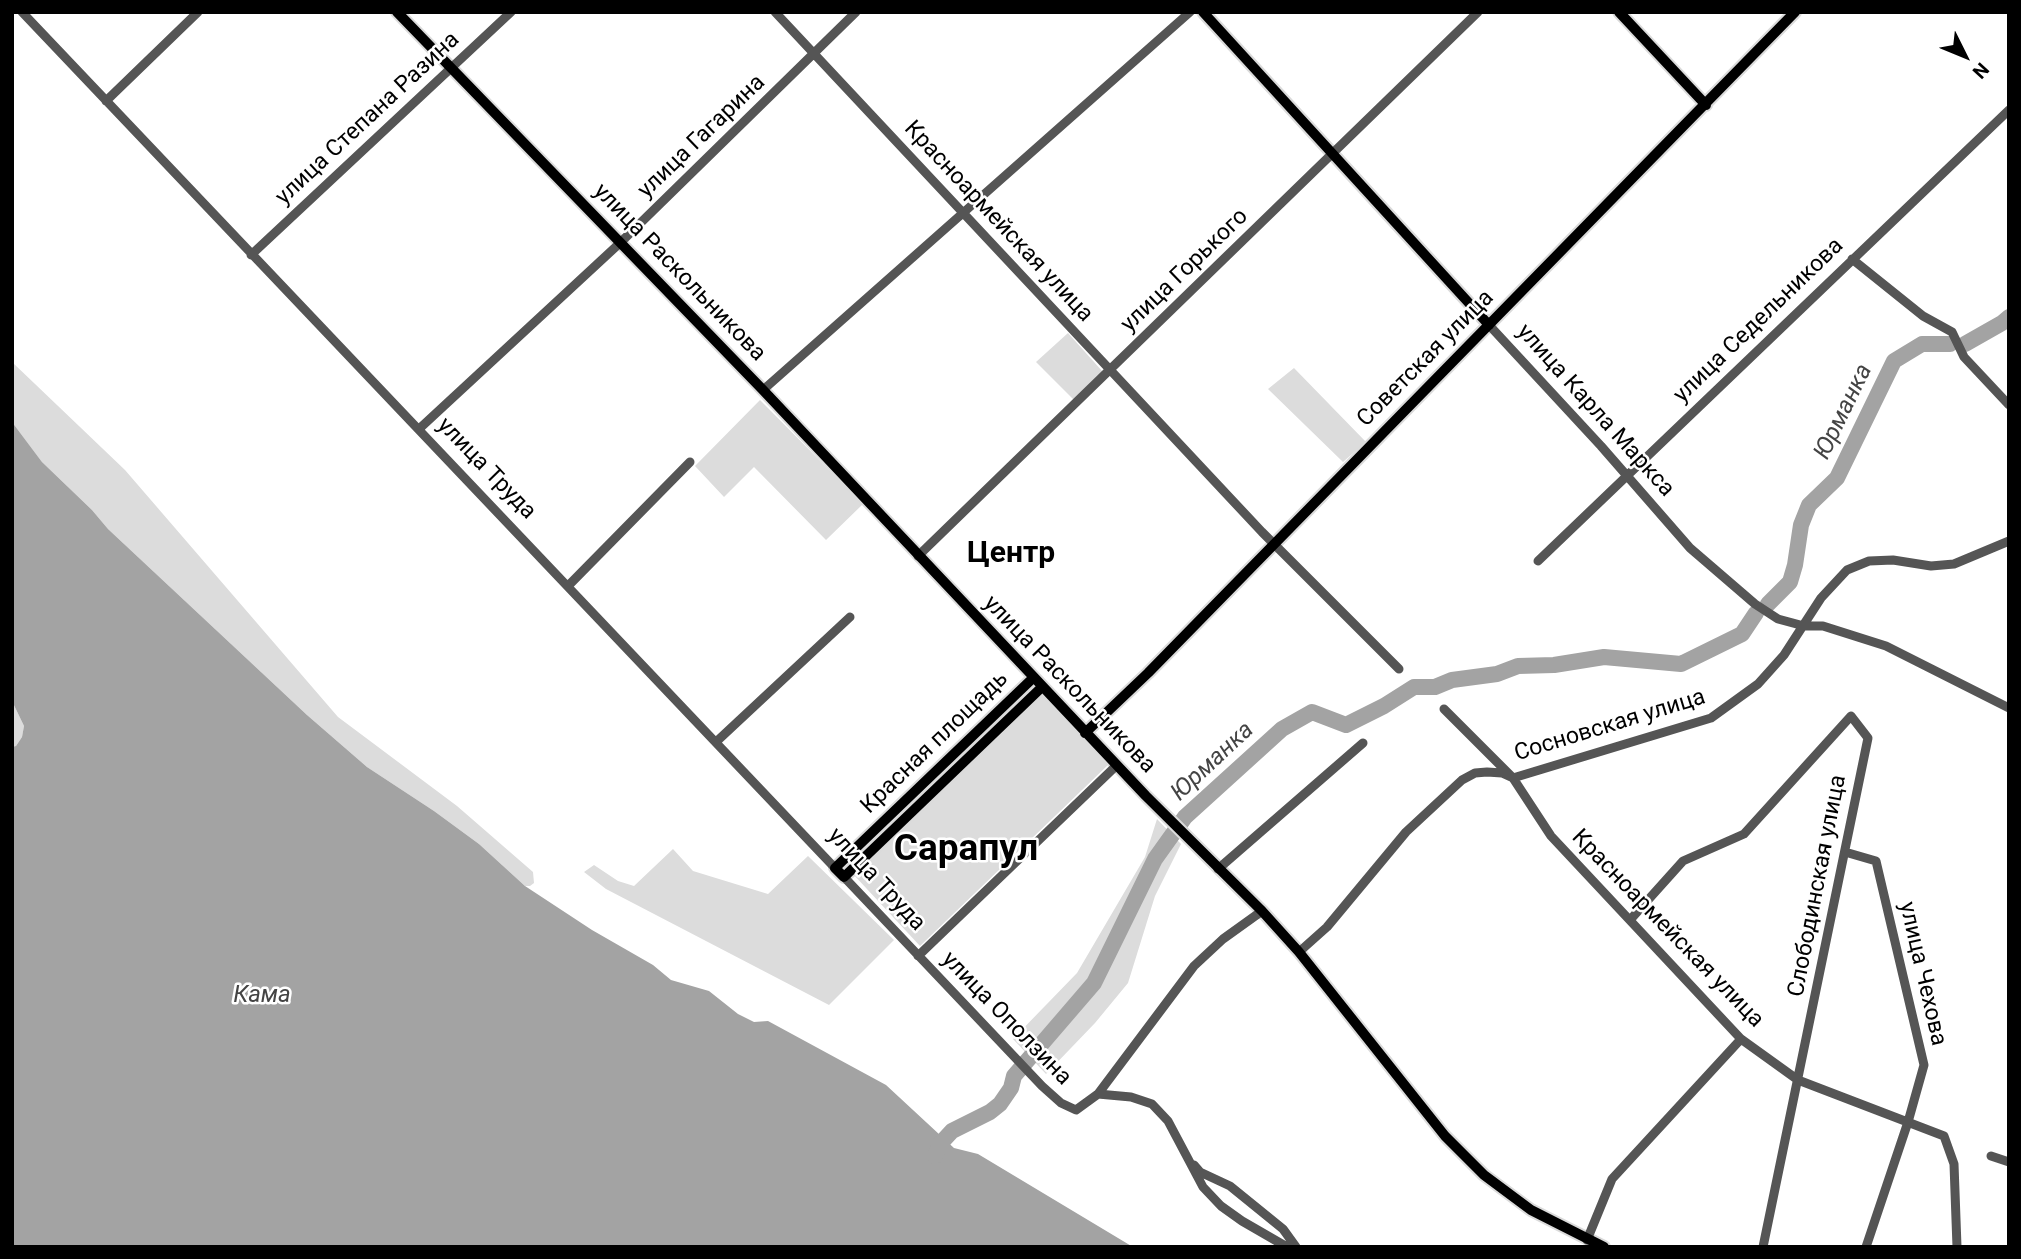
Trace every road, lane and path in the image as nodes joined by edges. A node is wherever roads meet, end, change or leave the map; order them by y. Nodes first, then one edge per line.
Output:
1 (22, 12) edge
2 (198, 12) edge
3 (397, 12) edge
4 (511, 12) edge
5 (775, 12) edge
6 (856, 12) edge
7 (1190, 12) edge
8 (1203, 12) edge
9 (1478, 12) edge
10 (1619, 12) edge
11 (1795, 12) edge
12 (813, 55) junction
13 (450, 68) junction
14 (106, 101) junction
15 (1706, 104) junction
16 (2009, 110) edge
17 (1333, 154) junction
18 (962, 213) junction
19 (621, 242) junction
20 (251, 255) junction
21 (1852, 260) junction
22 (1489, 325) junction
23 (1111, 370) junction
24 (763, 390) junction
25 (2009, 405) edge
26 (419, 429) junction
27 (690, 461) dead end
28 (1626, 475) junction
29 (2009, 541) edge
30 (1273, 544) junction
31 (918, 556) junction
32 (1538, 561) dead end
33 (568, 586) junction
34 (850, 617) dead end
35 (1804, 626) junction
36 (1399, 669) dead end
37 (1033, 678) junction
38 (1042, 687) junction
39 (2009, 708) edge
40 (1444, 709) dead end
41 (1085, 733) junction
42 (716, 742) junction
43 (1363, 743) dead end
44 (1117, 765) junction
45 (1513, 778) junction
46 (1844, 852) junction
47 (1214, 866) junction
48 (835, 867) junction
49 (844, 877) junction
50 (1262, 911) junction
51 (1630, 920) junction
52 (1299, 952) junction
53 (918, 956) junction
54 (1741, 1039) junction
55 (1798, 1080) junction
56 (1098, 1094) junction
57 (1908, 1122) junction
58 (1184, 1153) junction
59 (1991, 1156) dead end
60 (2009, 1163) edge
61 (1587, 1240) junction
62 (1287, 1247) edge
63 (1296, 1247) edge
64 (1604, 1247) edge
65 (1763, 1247) edge
66 (1866, 1247) edge
67 (1957, 1247) edge

1 - 14 street, улица Труда
2 - 14 street
3 - 13 main road, улица Раскольникова
4 - 13 street, улица Степана Разина
5 - 12 street, Красноармейская улица
6 - 12 street, улица Гагарина
7 - 18 street
8 - 17 main road, улица Карла Маркса
9 - 17 street, улица Горького
10 - 15 main road
11 - 15 main road, Советская улица
12 - 18 street, Красноармейская улица
12 - 19 street, улица Гагарина
13 - 19 main road, улица Раскольникова
13 - 20 street, улица Степана Разина
14 - 20 street, улица Труда
15 - 22 main road, Советская улица
16 - 21 street, улица Седельникова
17 - 22 main road, улица Карла Маркса
17 - 23 street, улица Горького
18 - 23 street, Красноармейская улица
18 - 24 street
19 - 24 main road, улица Раскольникова
19 - 26 street, улица Гагарина
20 - 26 street, улица Труда
21 - 25 street
21 - 28 street, улица Седельникова
22 - 28 street, улица Карла Маркса
22 - 30 main road, Советская улица
23 - 30 street, Красноармейская улица
23 - 31 street, улица Горького
24 - 31 main road, улица Раскольникова
26 - 33 street, улица Труда
27 - 33 street
28 - 32 street, улица Седельникова
28 - 35 street, улица Карла Маркса
29 - 35 street, Сосновская улица
30 - 36 street, Красноармейская улица
30 - 41 main road, Советская улица
31 - 37 main road, улица Раскольникова
33 - 42 street, улица Труда
34 - 42 street
35 - 39 street, улица Карла Маркса
35 - 45 street, Сосновская улица
37 - 38 main road, улица Раскольникова
37 - 48 main road, Красная площадь
38 - 41 main road, улица Раскольникова
38 - 49 main road, Красная площадь
40 - 45 street, Красноармейская улица
41 - 44 main road, улица Раскольникова
42 - 48 street, улица Труда
43 - 47 street
44 - 47 main road, улица Раскольникова
44 - 53 street
45 - 51 street, Красноармейская улица
45 - 52 street, Сосновская улица
46 - 51 street, Слободинская улица
46 - 55 street, Слободинская улица
46 - 57 street, улица Чехова
47 - 50 main road, улица Раскольникова
48 - 49 main road, улица Труда
49 - 53 street, улица Труда
50 - 52 main road, улица Раскольникова
50 - 56 street
51 - 54 street, Красноармейская улица
52 - 61 main road, улица Раскольникова
53 - 56 street, улица Оползина
54 - 55 street, Красноармейская улица
54 - 61 street
55 - 57 street, Красноармейская улица
55 - 65 street, Слободинская улица
56 - 58 street, улица Оползина
57 - 66 street, улица Чехова
57 - 67 street, Красноармейская улица
58 - 62 street, улица Оползина
58 - 63 street
59 - 60 street
61 - 64 main road, улица Раскольникова

